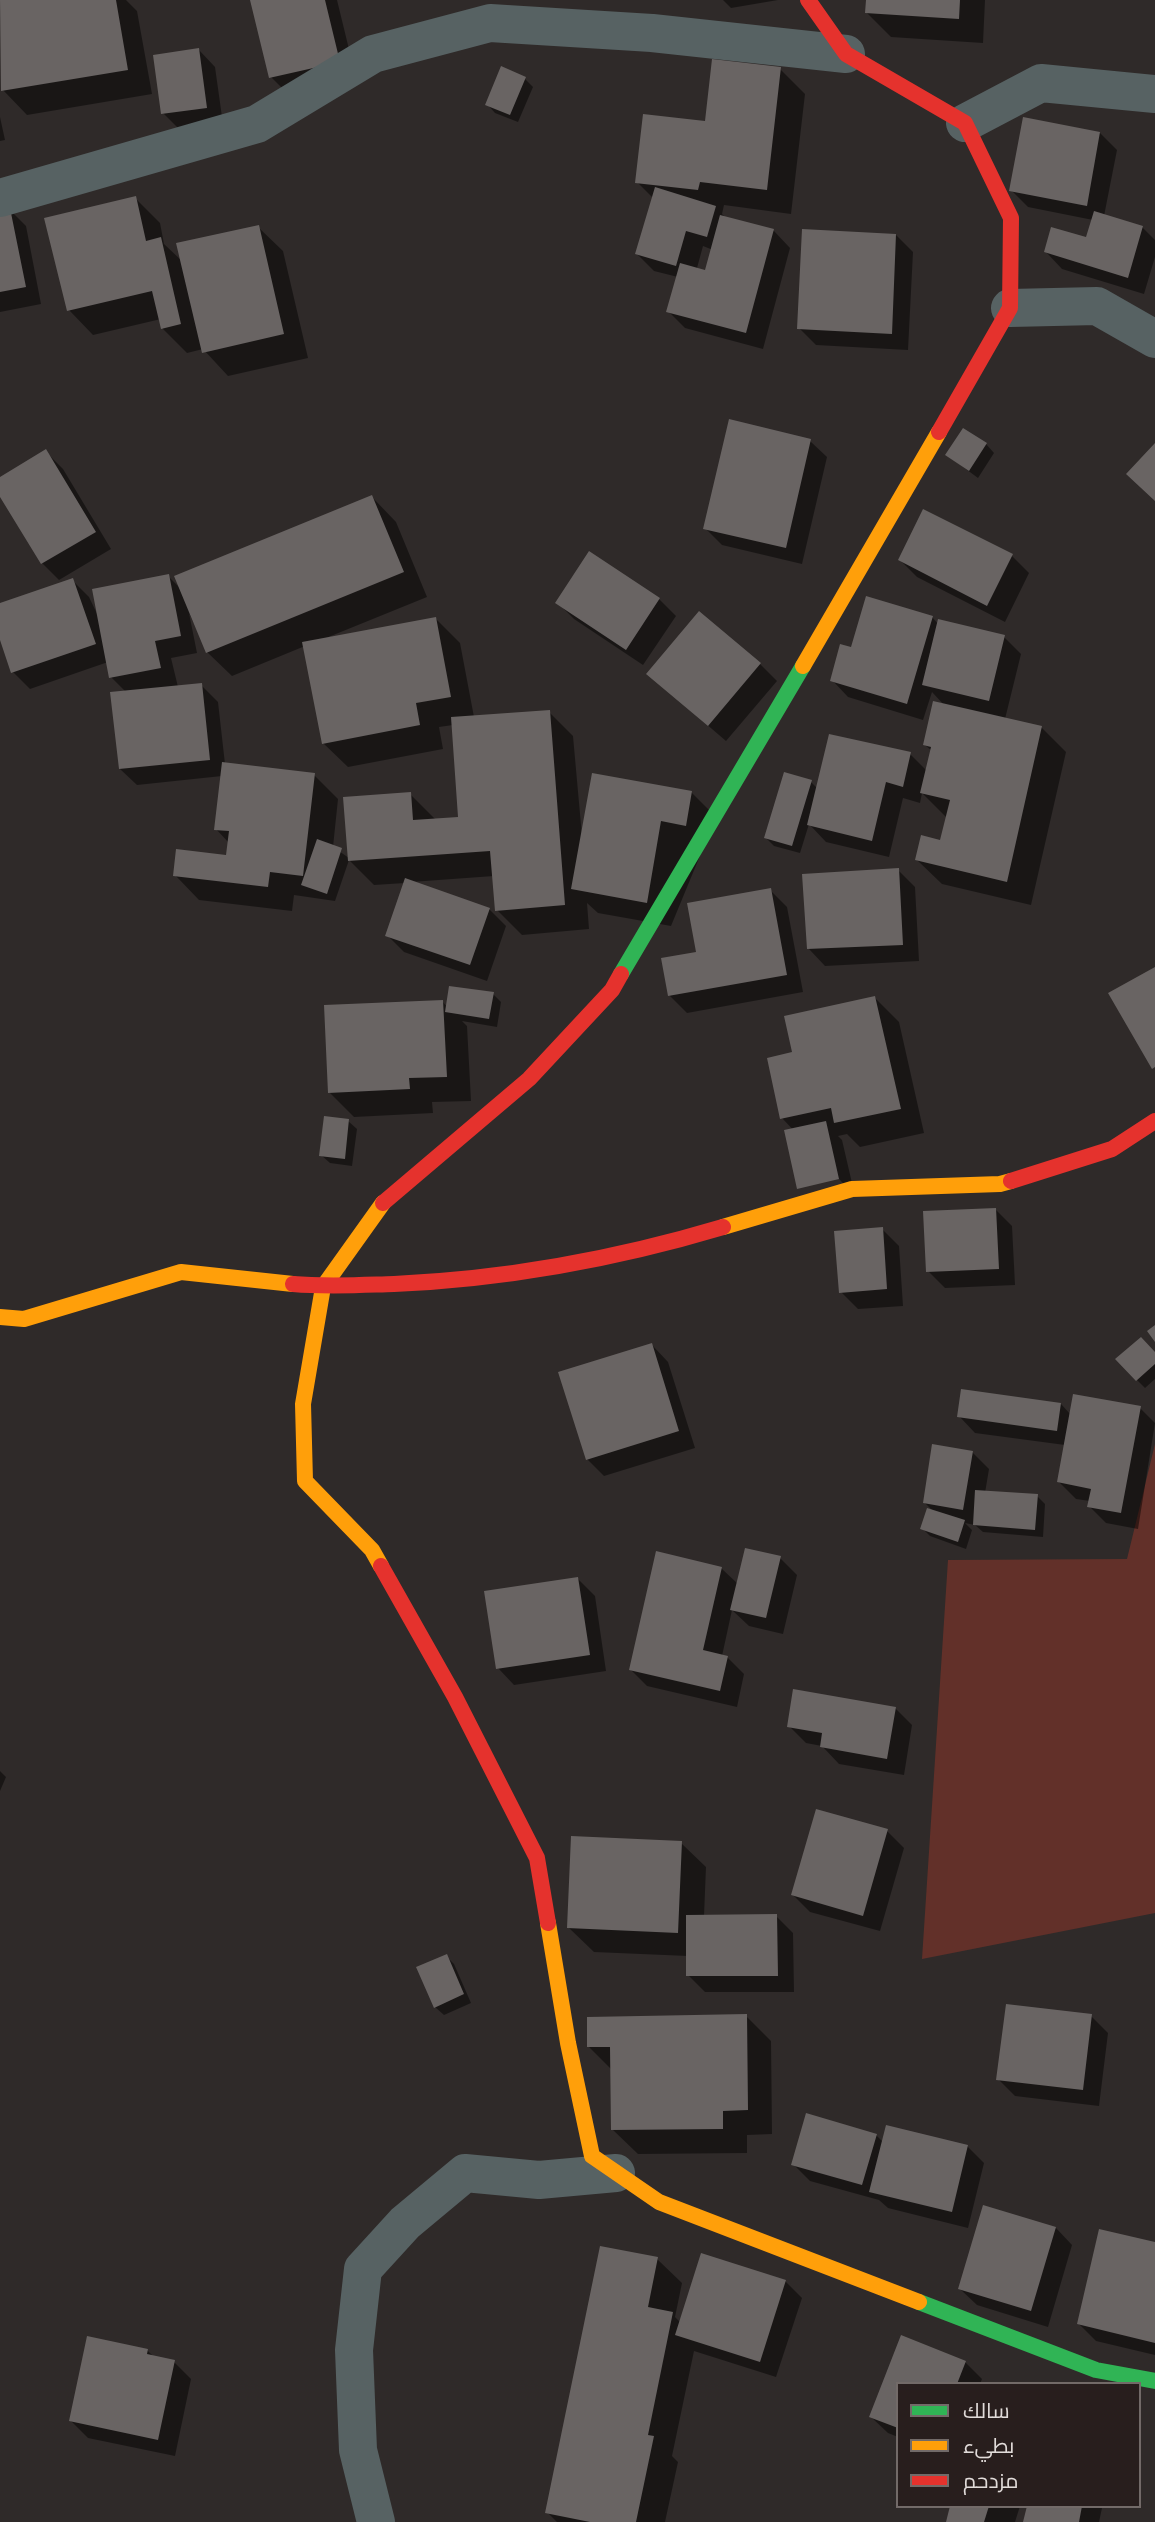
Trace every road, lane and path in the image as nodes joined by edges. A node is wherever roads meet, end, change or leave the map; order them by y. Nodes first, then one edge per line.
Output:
1 (808, 0) edge
2 (846, 54) junction
3 (1155, 93) edge
4 (965, 123) junction
5 (0, 198) edge
6 (1010, 308) junction
7 (1155, 339) edge
8 (1155, 1121) edge
9 (323, 1287) junction
10 (0, 1317) edge
11 (615, 2173) junction
12 (1155, 2381) edge
13 (376, 2522) edge

1 - 2 street
2 - 4 street
2 - 5 street
3 - 4 street
4 - 6 street
6 - 7 street
6 - 9 street
8 - 9 street
9 - 10 street
9 - 11 street
11 - 12 street
11 - 13 street

